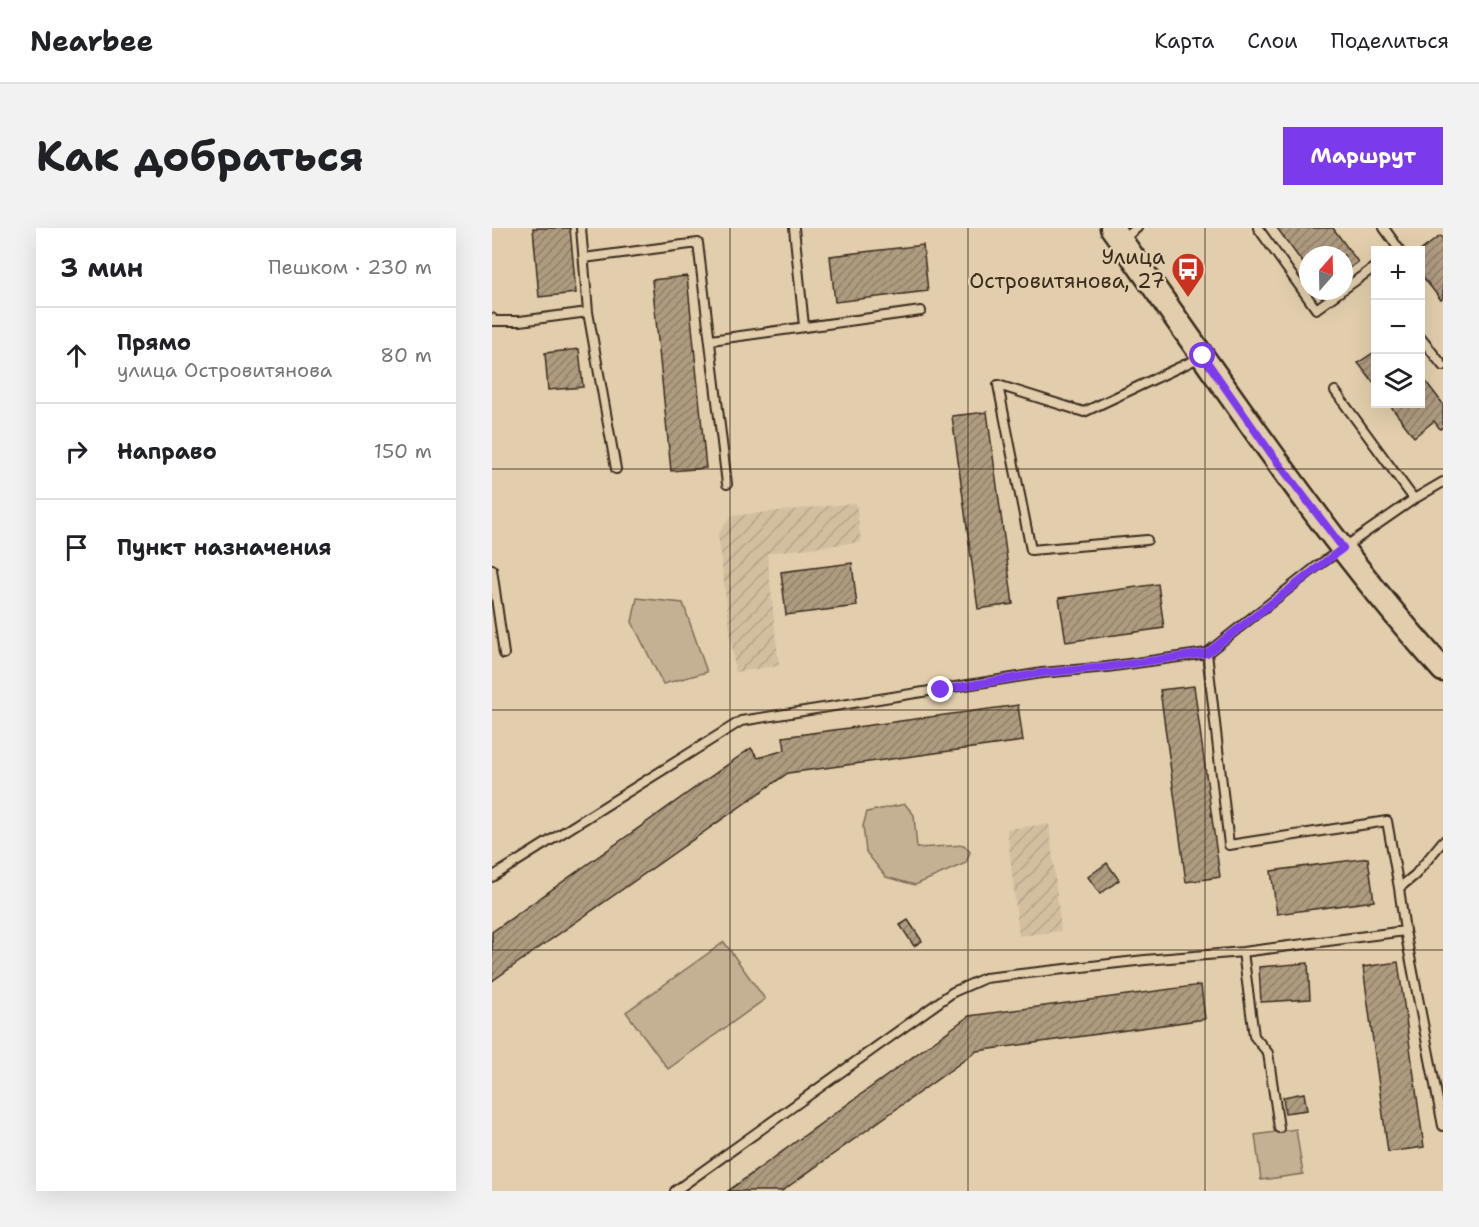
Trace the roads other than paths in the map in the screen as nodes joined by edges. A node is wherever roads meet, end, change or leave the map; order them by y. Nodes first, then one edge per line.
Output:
1 (581, 228) edge
2 (794, 228) edge
3 (1258, 228) edge
4 (1384, 228) edge
5 (1123, 232) edge
6 (1397, 246) edge
7 (584, 258) junction
8 (1371, 270) edge
9 (1353, 282) edge
10 (1299, 285) edge
11 (1310, 300) edge
12 (1328, 300) edge
13 (921, 311) dead end
14 (588, 312) junction
15 (492, 318) edge
16 (804, 326) junction
17 (711, 340) junction
18 (1425, 343) edge
19 (1203, 356) junction
20 (1443, 366) edge
21 (1335, 391) dead end
22 (616, 469) dead end
23 (1443, 482) edge
24 (727, 484) dead end
25 (1414, 499) junction
26 (1148, 540) dead end
27 (1343, 548) junction
28 (492, 569) edge
29 (1207, 653) junction
30 (504, 654) dead end
31 (1443, 670) edge
32 (1443, 841) edge
33 (492, 878) edge
34 (1399, 888) junction
35 (1405, 931) junction
36 (1243, 952) junction
37 (1443, 1119) edge
38 (1443, 1126) edge
39 (1279, 1128) dead end
40 (675, 1191) edge

1 - 7 lane
2 - 16 lane
3 - 10 lane
4 - 6 lane
5 - 19 main road
7 - 14 lane
7 - 17 lane
8 - 9 lane
11 - 12 lane
13 - 16 lane
14 - 15 lane
14 - 22 lane
16 - 17 lane
17 - 24 lane
18 - 20 lane
19 - 26 lane
19 - 27 main road
21 - 25 lane
23 - 25 lane
25 - 27 lane
27 - 29 lane
27 - 31 main road
28 - 30 lane
29 - 33 lane
29 - 34 lane
32 - 34 lane
34 - 35 lane
35 - 36 lane
35 - 37 lane
36 - 39 lane
36 - 40 lane
37 - 38 lane

